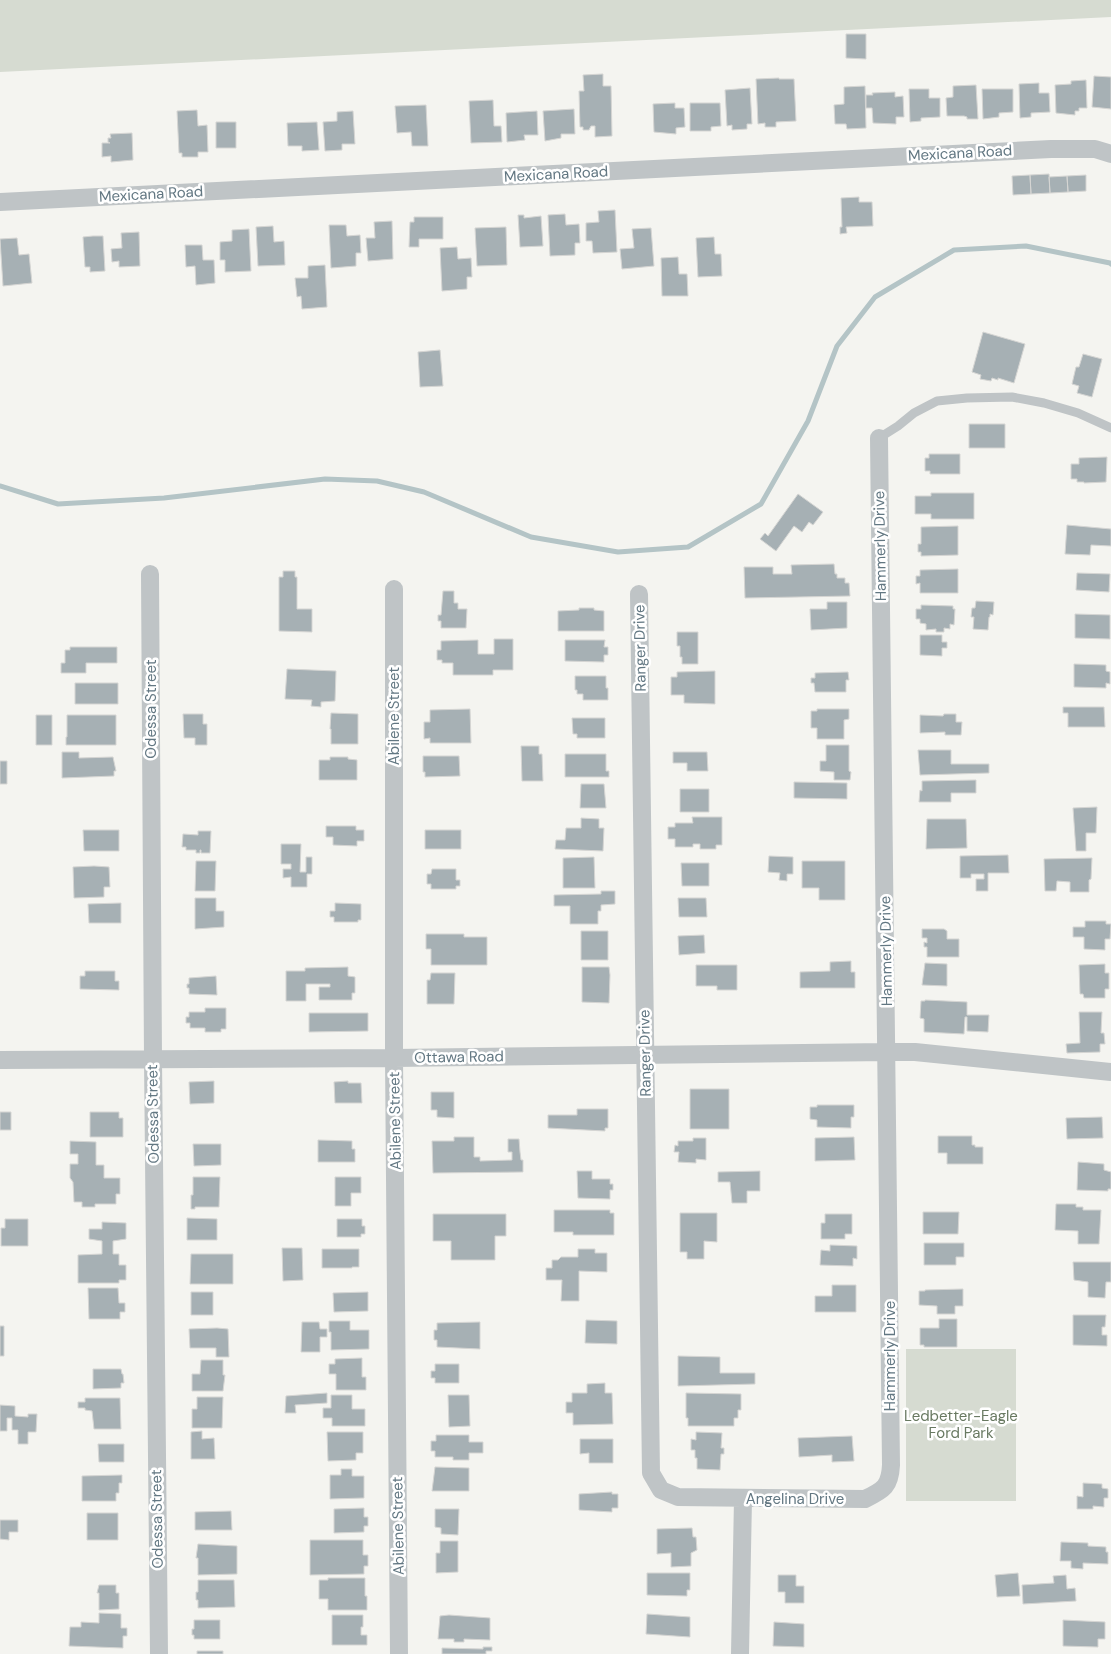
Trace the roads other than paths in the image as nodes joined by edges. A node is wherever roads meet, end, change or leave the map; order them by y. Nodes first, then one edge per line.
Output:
1 (1111, 154) edge
2 (0, 202) edge
3 (1111, 428) edge
4 (879, 438) joint
5 (150, 574) dead end
6 (394, 589) dead end
7 (639, 594) dead end
8 (887, 1052) junction
9 (645, 1055) junction
10 (394, 1058) junction
11 (152, 1059) junction
12 (0, 1060) edge
13 (1111, 1072) edge
14 (891, 1465) joint
15 (678, 1498) joint
16 (743, 1498) junction
17 (159, 1654) edge
18 (399, 1654) edge
19 (740, 1654) edge

1 - 2 street, Mexicana Road
3 - 4 lane
4 - 8 street, Hammerly Drive
5 - 11 street, Odessa Street
6 - 10 street, Abilene Street
7 - 9 street, Ranger Drive
8 - 9 street, Ottawa Road
8 - 13 street, Ottawa Road
8 - 14 street, Hammerly Drive
9 - 10 street, Ottawa Road
9 - 15 street, Ranger Drive
10 - 11 street, Ottawa Road
10 - 18 street, Abilene Street
11 - 12 street, Ottawa Road
11 - 17 street, Odessa Street
14 - 16 street, Angelina Drive
15 - 16 street, Angelina Drive
16 - 19 street

